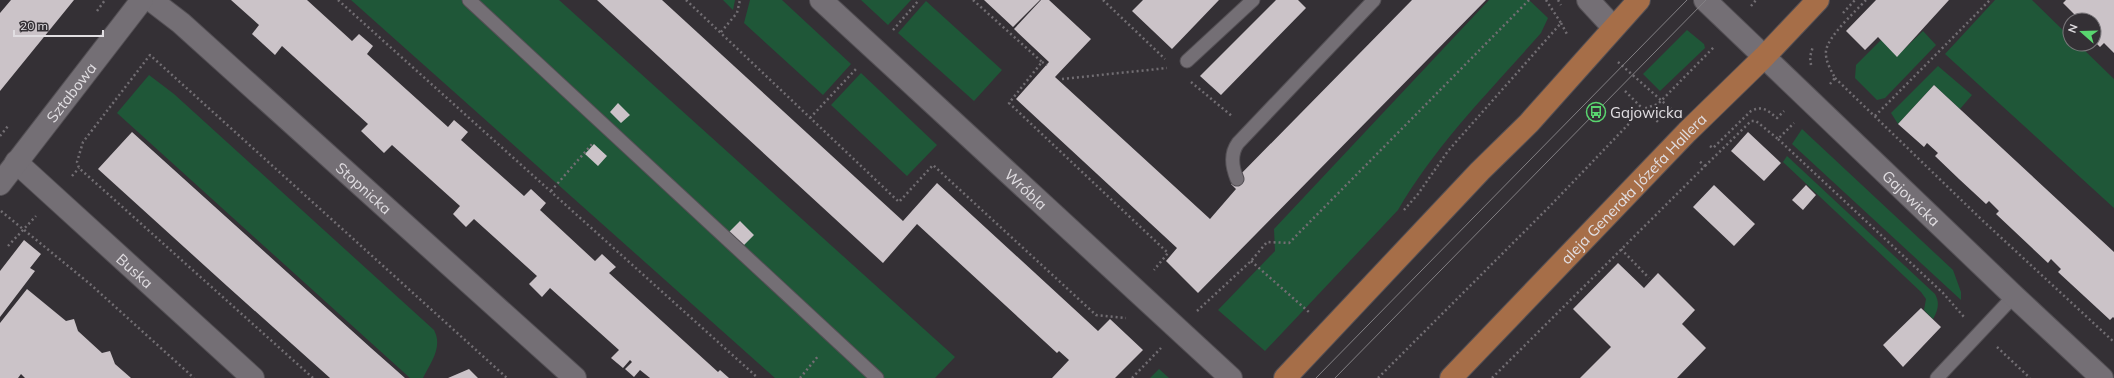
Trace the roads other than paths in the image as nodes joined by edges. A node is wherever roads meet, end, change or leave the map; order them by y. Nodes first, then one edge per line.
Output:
1 (142, 0) edge
2 (150, 0) edge
3 (469, 0) edge
4 (821, 0) edge
5 (1253, 0) edge
6 (1374, 0) edge
7 (1588, 0) edge
8 (1638, 0) edge
9 (1705, 0) edge
10 (1818, 0) edge
11 (1613, 27) junction
12 (1764, 57) junction
13 (1188, 61) dead end
14 (16, 162) junction
15 (1236, 179) dead end
16 (0, 184) edge
17 (2014, 296) junction
18 (253, 378) edge
19 (574, 378) edge
20 (877, 378) edge
21 (1231, 378) edge
22 (1285, 378) edge
23 (1451, 378) edge
24 (1937, 378) edge
25 (2102, 378) edge

1 - 14 street, Sztabowa
2 - 19 street, Stopnicka
3 - 20 lane
4 - 21 street, Wróbla
5 - 13 lane
6 - 15 lane
7 - 11 street
8 - 11 main road
9 - 12 street, Gajowicka
10 - 12 main road, aleja Generała Józefa Hallera
11 - 22 main road
12 - 17 street, Gajowicka
12 - 23 main road, aleja Generała Józefa Hallera
14 - 16 street, Sztabowa
14 - 18 street, Buska
17 - 24 lane
17 - 25 street, Gajowicka

